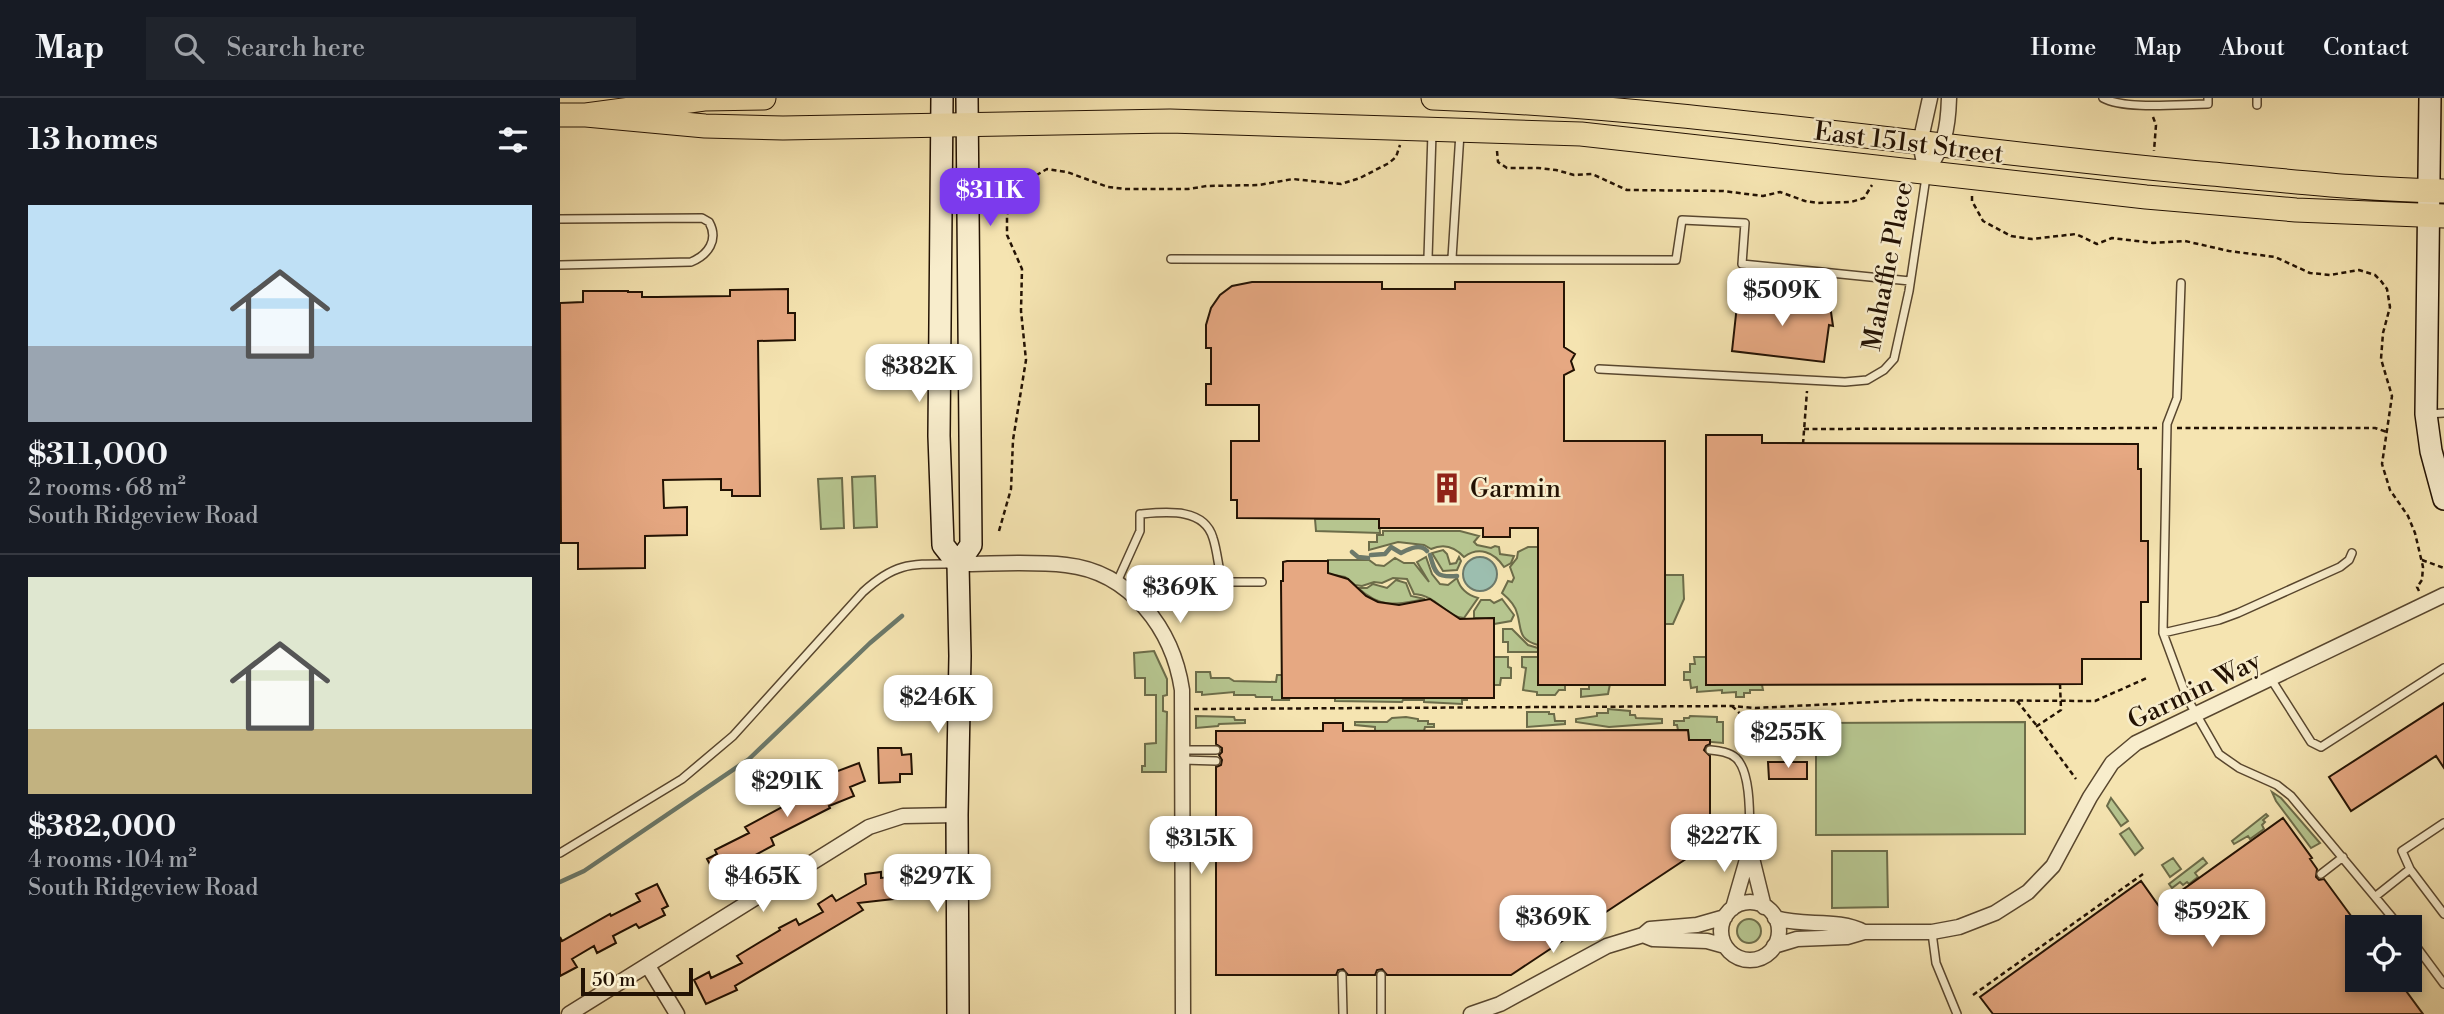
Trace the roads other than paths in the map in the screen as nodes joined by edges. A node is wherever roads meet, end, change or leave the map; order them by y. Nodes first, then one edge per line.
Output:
1 (764, 98) edge
2 (942, 98) edge
3 (967, 98) edge
4 (1433, 98) edge
5 (1447, 98) edge
6 (1930, 98) edge
7 (1949, 98) edge
8 (2103, 98) edge
9 (2208, 98) edge
10 (2430, 98) edge
11 (2165, 101) edge
12 (1667, 109) edge
13 (560, 115) edge
14 (586, 115) junction
15 (1222, 123) junction
16 (942, 125) junction
17 (968, 125) junction
18 (1433, 129) junction
19 (1460, 130) junction
20 (1920, 144) junction
21 (1943, 147) junction
22 (1926, 173) junction
23 (2436, 191) edge
24 (2436, 216) edge
25 (560, 219) edge
26 (1428, 258) junction
27 (1452, 258) junction
28 (1171, 259) dead end
29 (560, 265) edge
30 (1910, 281) junction
31 (2181, 283) dead end
32 (1599, 369) dead end
33 (2435, 414) edge
34 (2444, 499) edge
35 (2352, 553) dead end
36 (958, 564) junction
37 (1117, 582) junction
38 (1262, 582) dead end
39 (2444, 595) edge
40 (2163, 633) junction
41 (2444, 668) edge
42 (2271, 679) junction
43 (2197, 715) junction
44 (1216, 750) dead end
45 (1710, 750) dead end
46 (1182, 755) junction
47 (1216, 761) dead end
48 (957, 815) junction
49 (2444, 823) edge
50 (1750, 849) junction
51 (560, 853) edge
52 (2343, 857) junction
53 (2410, 869) junction
54 (2321, 874) dead end
55 (2376, 896) junction
56 (1770, 912) junction
57 (1729, 913) junction
58 (2444, 913) edge
59 (2391, 915) edge
60 (1864, 932) junction
61 (1932, 932) junction
62 (1643, 935) junction
63 (1725, 946) junction
64 (1774, 946) junction
65 (2422, 954) edge
66 (648, 966) junction
67 (1342, 975) dead end
68 (1381, 975) dead end
69 (2444, 984) edge
70 (569, 1014) edge
71 (677, 1014) edge
72 (958, 1014) edge
73 (1184, 1014) edge
74 (1343, 1014) edge
75 (1381, 1014) edge
76 (1471, 1014) edge
77 (1957, 1014) edge

1 - 14 main road, East 151st Street
2 - 16 main road
3 - 17 main road
4 - 5 main road, East 151st Street
5 - 12 main road, East 151st Street
5 - 15 main road
6 - 20 street
7 - 21 street
8 - 11 lane
9 - 11 lane
10 - 23 main road
12 - 19 main road
12 - 20 main road, East 151st Street
13 - 14 main road, East 151st Street
14 - 16 main road, East 151st Street
15 - 17 main road, East 151st Street
15 - 18 main road, East 151st Street
16 - 17 main road, East 151st Street
16 - 36 main road
17 - 36 main road
18 - 19 main road, East 151st Street
18 - 26 lane
19 - 22 main road, East 151st Street
19 - 27 lane
20 - 21 main road, East 151st Street
20 - 22 street
21 - 22 street
21 - 23 main road, East 151st Street
22 - 24 main road, East 151st Street
22 - 30 lane, Mahaffie Place
23 - 24 main road
24 - 33 main road
25 - 29 lane
26 - 27 lane
26 - 28 lane
27 - 30 lane
30 - 32 lane, Mahaffie Place
31 - 40 lane
33 - 34 main road
35 - 40 lane
36 - 37 street
36 - 48 main road
36 - 51 lane
37 - 38 lane
37 - 46 street
39 - 42 street, Garmin Way
40 - 43 lane
41 - 42 lane
42 - 43 street, Garmin Way
43 - 52 lane
43 - 61 street, Garmin Way
44 - 46 lane
45 - 50 lane
46 - 47 lane
46 - 73 street
48 - 66 street
48 - 72 main road
49 - 53 lane
50 - 56 street
50 - 57 street
52 - 54 lane
52 - 55 lane
53 - 55 lane
53 - 58 lane
55 - 59 lane
56 - 57 street, Garmin Way
56 - 60 street, Garmin Way
56 - 64 street
57 - 62 street, Garmin Way
57 - 63 street
60 - 61 street, Garmin Way
60 - 64 street, Garmin Way
61 - 77 lane
62 - 63 street, Garmin Way
62 - 76 street, Garmin Way
63 - 64 street, Garmin Way
65 - 69 lane
66 - 70 street
66 - 71 street
67 - 74 lane
68 - 75 lane

